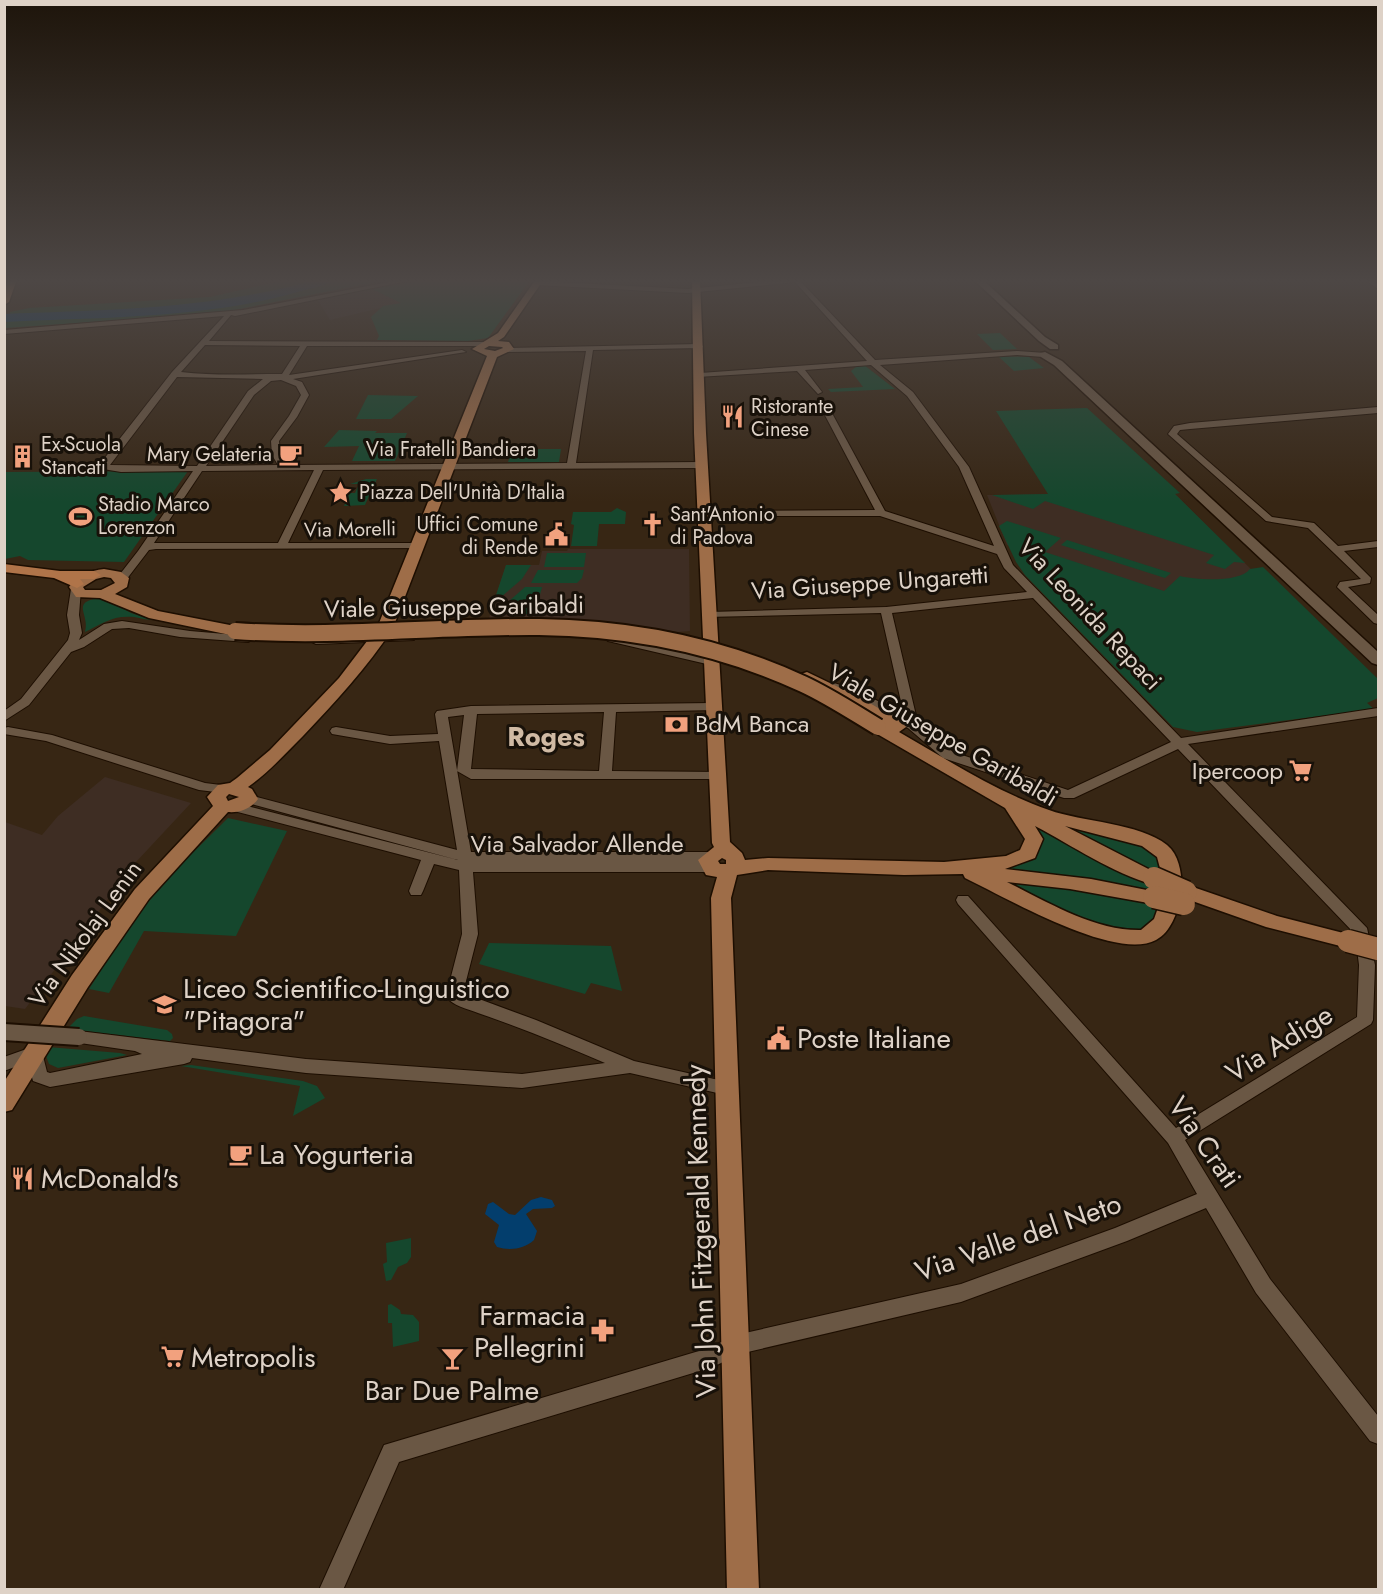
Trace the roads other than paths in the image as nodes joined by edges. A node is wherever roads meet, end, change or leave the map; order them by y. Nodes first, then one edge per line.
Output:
1 (194, 353) edge
2 (299, 353) edge
3 (446, 353) edge
4 (482, 353) edge
5 (589, 353) edge
6 (699, 353) edge
7 (864, 353) edge
8 (1011, 353) edge
9 (1048, 353) edge
10 (1050, 353) edge
11 (873, 363) junction
12 (798, 367) junction
13 (175, 374) junction
14 (247, 375) junction
15 (700, 375) junction
16 (278, 377) junction
17 (258, 386) junction
18 (818, 392) dead end
19 (823, 404) dead end
20 (1378, 410) edge
21 (702, 465) junction
22 (571, 466) junction
23 (448, 467) junction
24 (200, 468) junction
25 (285, 468) junction
26 (320, 468) junction
27 (881, 513) junction
28 (705, 514) junction
29 (1378, 544) edge
30 (419, 546) junction
31 (281, 547) junction
32 (145, 548) junction
33 (1336, 549) junction
34 (999, 550) junction
35 (4, 568) edge
36 (58, 575) junction
37 (111, 578) junction
38 (77, 587) junction
39 (97, 595) junction
40 (1034, 595) junction
41 (131, 606) junction
42 (74, 610) junction
43 (886, 610) junction
44 (709, 615) junction
45 (1378, 621) edge
46 (382, 634) junction
47 (711, 643) junction
48 (1378, 645) edge
49 (67, 649) junction
50 (1378, 660) edge
51 (711, 661) junction
52 (807, 677) junction
53 (25, 702) junction
54 (713, 707) junction
55 (610, 708) junction
56 (471, 710) junction
57 (1378, 712) edge
58 (4, 717) edge
59 (21, 721) junction
60 (912, 725) junction
61 (336, 731) dead end
62 (6, 732) edge
63 (445, 737) junction
64 (48, 738) junction
65 (1178, 743) junction
66 (932, 758) junction
67 (605, 775) junction
68 (717, 775) junction
69 (226, 796) junction
70 (1007, 802) junction
71 (429, 858) junction
72 (465, 862) junction
73 (724, 862) junction
74 (936, 868) junction
75 (972, 873) junction
76 (1154, 887) junction
77 (416, 891) dead end
78 (963, 900) dead end
79 (1373, 957) edge
80 (4, 1032) edge
81 (35, 1053) junction
82 (140, 1054) junction
83 (4, 1064) edge
84 (631, 1067) junction
85 (726, 1088) junction
86 (4, 1103) edge
87 (1174, 1138) junction
88 (1210, 1197) junction
89 (736, 1345) junction
90 (1378, 1433) edge
91 (330, 1590) edge
92 (743, 1590) edge

1 - 13 street
2 - 16 street
3 - 16 street
4 - 23 main road, Via Nikolaj Lenin
5 - 22 street
6 - 15 main road, Via John Fitzgerald Kennedy
7 - 11 street, Via Leonida Repaci
8 - 11 street
9 - 50 street
10 - 48 street
11 - 12 street
11 - 34 street, Via Leonida Repaci
12 - 15 street
12 - 18 street
13 - 14 street
13 - 16 street
13 - 24 street, Via Fratelli Bandiera
14 - 16 street
14 - 17 street
15 - 21 main road, Via John Fitzgerald Kennedy
16 - 17 street
16 - 25 street
17 - 24 street
19 - 27 street
20 - 33 street
21 - 22 street, Via Fratelli Bandiera
21 - 28 main road, Via John Fitzgerald Kennedy
22 - 23 street, Via Fratelli Bandiera
23 - 26 street, Via Fratelli Bandiera
23 - 30 main road, Via Nikolaj Lenin
24 - 25 street, Via Fratelli Bandiera
24 - 32 street
25 - 26 street, Via Fratelli Bandiera
26 - 31 street
27 - 28 street
27 - 34 street
28 - 44 main road, Via John Fitzgerald Kennedy
29 - 33 street
30 - 31 street, Via Morelli
30 - 46 main road, Via Nikolaj Lenin
31 - 32 street, Via Morelli
32 - 37 street
33 - 45 street
34 - 40 street, Via Leonida Repaci
35 - 36 highway
36 - 37 highway
36 - 38 highway
37 - 38 main road
37 - 39 main road
37 - 41 main road
38 - 39 main road, Viale Giuseppe Garibaldi
38 - 42 street
39 - 41 main road, Viale Giuseppe Garibaldi
39 - 42 street
40 - 43 street, Via Giuseppe Ungaretti
40 - 65 street, Via Leonida Repaci
41 - 66 main road, Viale Giuseppe Garibaldi, bridge
42 - 49 street
43 - 44 street, Via Giuseppe Ungaretti
43 - 60 street
44 - 47 main road, Via John Fitzgerald Kennedy
46 - 47 street
46 - 49 street
46 - 51 street
46 - 69 main road, Via Nikolaj Lenin
47 - 51 main road, Via John Fitzgerald Kennedy
47 - 52 main road
49 - 53 street
51 - 54 main road, Via John Fitzgerald Kennedy
52 - 60 street
52 - 66 main road
53 - 58 street
53 - 59 street
54 - 55 street
54 - 68 main road, Via John Fitzgerald Kennedy
55 - 56 street
55 - 67 street
56 - 63 street
56 - 67 street
57 - 65 street
58 - 59 street
59 - 62 street
59 - 64 street
60 - 65 street
61 - 63 street
62 - 64 street
63 - 72 street
64 - 69 street
65 - 79 street, Via Leonida Repaci
66 - 70 main road, Viale Giuseppe Garibaldi
67 - 68 street
68 - 73 main road, Via John Fitzgerald Kennedy
69 - 71 street, Via Salvador Allende
69 - 72 street, Via Salvador Allende
69 - 81 main road, Via Nikolaj Lenin
70 - 74 main road
70 - 75 main road
70 - 76 main road, Viale Giuseppe Garibaldi
71 - 72 street, Via Salvador Allende
71 - 77 street
72 - 73 street, Via Salvador Allende
72 - 84 street
73 - 74 main road
73 - 85 main road, Via John Fitzgerald Kennedy
74 - 75 main road
75 - 76 main road
76 - 79 main road, bridge
78 - 87 street, Via Crati
79 - 87 street, Via Adige
80 - 82 street, bridge
81 - 82 street
81 - 83 street
81 - 86 main road, Via Nikolaj Lenin
82 - 84 street
84 - 85 street
85 - 89 main road, Via John Fitzgerald Kennedy
87 - 88 street, Via Crati
88 - 89 street, Via Valle del Neto
88 - 90 street, Via Crati
89 - 91 street, Via Valle del Neto
89 - 92 main road, Via John Fitzgerald Kennedy

